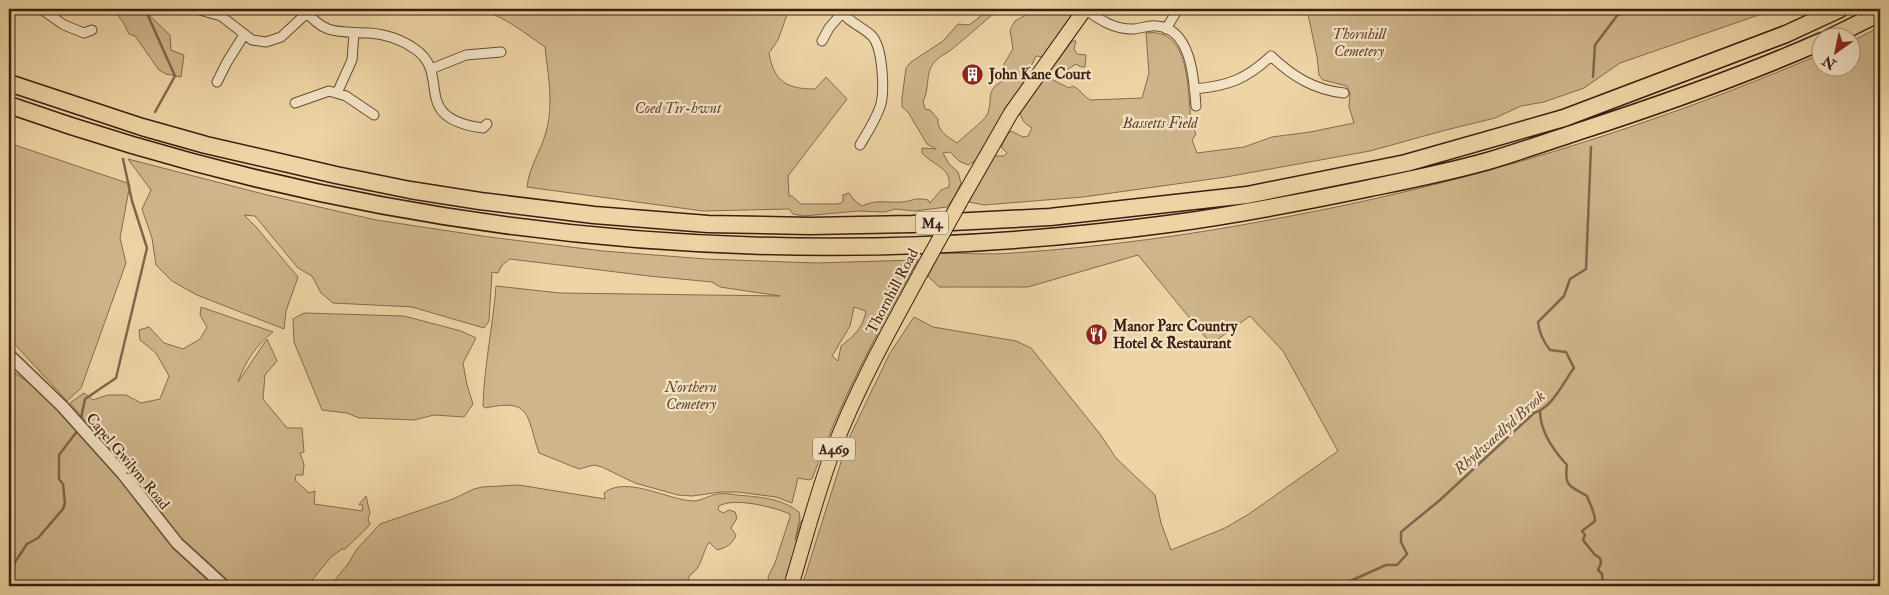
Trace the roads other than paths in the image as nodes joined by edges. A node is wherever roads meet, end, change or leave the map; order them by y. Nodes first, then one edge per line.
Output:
1 (41, 9) edge
2 (196, 9) edge
3 (1085, 9) edge
4 (1178, 9) edge
5 (1840, 9) edge
6 (306, 11) edge
7 (841, 11) edge
8 (1880, 13) edge
9 (1166, 28) junction
10 (1849, 28) edge
11 (92, 30) dead end
12 (354, 33) junction
13 (244, 36) junction
14 (822, 41) dead end
15 (1812, 45) edge
16 (501, 52) dead end
17 (431, 69) junction
18 (218, 82) dead end
19 (9, 83) edge
20 (1194, 90) junction
21 (337, 93) junction
22 (1344, 93) dead end
23 (295, 103) dead end
24 (9, 105) edge
25 (1196, 106) dead end
26 (374, 116) dead end
27 (487, 124) dead end
28 (860, 145) dead end
29 (9, 355) edge
30 (224, 586) edge
31 (791, 586) edge

1 - 11 street
2 - 13 street
3 - 9 street
3 - 31 main road, Thornhill Road / A469, bridge
4 - 9 street
5 - 19 highway, M4
6 - 12 street
6 - 13 street
7 - 14 street
7 - 28 street
8 - 10 highway
9 - 20 street
12 - 17 street
12 - 21 street
13 - 18 street
15 - 24 highway, M4
16 - 17 street
17 - 27 street
20 - 22 street
20 - 25 street
21 - 23 street
21 - 26 street
29 - 30 street, Capel Gwilym Road

